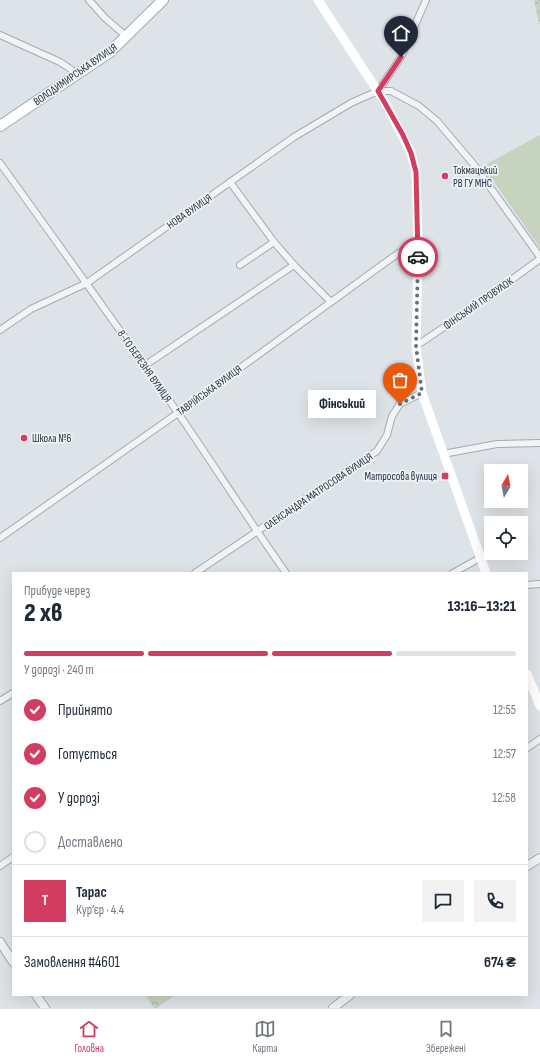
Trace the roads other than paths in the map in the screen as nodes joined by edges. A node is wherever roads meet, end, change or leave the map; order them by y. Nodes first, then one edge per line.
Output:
1 (90, 0) edge
2 (163, 0) edge
3 (318, 0) edge
4 (426, 0) edge
5 (0, 35) edge
6 (126, 36) junction
7 (78, 74) junction
8 (378, 91) junction
9 (0, 126) edge
10 (0, 163) edge
11 (230, 182) junction
12 (274, 242) junction
13 (418, 244) junction
14 (540, 258) edge
15 (240, 265) dead end
16 (294, 266) junction
17 (87, 283) junction
18 (331, 302) junction
19 (0, 330) edge
20 (416, 346) junction
21 (144, 366) junction
22 (422, 393) junction
23 (178, 413) junction
24 (540, 443) edge
25 (443, 454) junction
26 (257, 532) junction
27 (0, 538) edge
28 (480, 558) junction
29 (197, 572) edge
30 (285, 572) edge
31 (455, 572) edge
32 (486, 572) edge
33 (540, 584) edge
34 (528, 585) edge
35 (528, 676) edge
36 (12, 694) edge
37 (0, 701) edge
38 (540, 706) edge
39 (540, 739) edge
40 (528, 747) edge
41 (12, 858) edge
42 (540, 858) edge
43 (528, 865) edge
44 (0, 866) edge
45 (0, 942) edge
46 (12, 960) edge
47 (37, 996) edge
48 (349, 996) edge
49 (45, 1008) edge
50 (333, 1008) edge

1 - 6 street
2 - 6 main road, ВОЛОДИМИРСЬКА ВУЛИЦЯ
3 - 8 main road
4 - 8 street
5 - 7 street
6 - 7 main road, ВОЛОДИМИРСЬКА ВУЛИЦЯ
7 - 9 main road, ВОЛОДИМИРСЬКА ВУЛИЦЯ
8 - 11 street, НОВА ВУЛИЦЯ
8 - 13 main road
8 - 14 street
10 - 17 street, 8-ГО БЕРЕЗНЯ ВУЛИЦЯ
11 - 12 street
11 - 17 street, НОВА ВУЛИЦЯ
12 - 15 street
12 - 16 street
13 - 18 street, ТАВРІЙСЬКА ВУЛИЦЯ
13 - 20 main road
14 - 20 street, ФІНСЬКИЙ ПРОВУЛОК
16 - 18 street
16 - 21 street
17 - 19 street, НОВА ВУЛИЦЯ
17 - 21 street, 8-ГО БЕРЕЗНЯ ВУЛИЦЯ
18 - 23 street, ТАВРІЙСЬКА ВУЛИЦЯ
20 - 22 main road
21 - 23 street, 8-ГО БЕРЕЗНЯ ВУЛИЦЯ
22 - 25 main road
22 - 26 street, ОЛЕКСАНДРА МАТРОСОВА ВУЛИЦЯ
23 - 26 street, 8-ГО БЕРЕЗНЯ ВУЛИЦЯ
23 - 27 street, ТАВРІЙСЬКА ВУЛИЦЯ
24 - 25 street
25 - 28 main road
26 - 29 street, ОЛЕКСАНДРА МАТРОСОВА ВУЛИЦЯ
26 - 30 street, 8-ГО БЕРЕЗНЯ ВУЛИЦЯ
28 - 31 street
28 - 32 main road
33 - 34 street
35 - 38 main road
36 - 37 street
39 - 40 street
41 - 44 street
42 - 43 street
45 - 46 street
47 - 49 street
48 - 50 street

